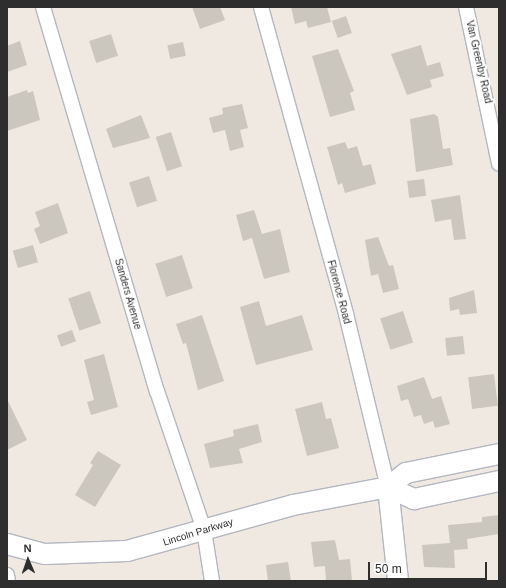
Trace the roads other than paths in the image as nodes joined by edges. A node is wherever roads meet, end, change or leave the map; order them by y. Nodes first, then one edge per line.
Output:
1 (43, 7) edge
2 (261, 7) edge
3 (466, 7) edge
4 (499, 164) edge
5 (499, 454) edge
6 (499, 481) edge
7 (388, 487) junction
8 (204, 530) junction
9 (7, 544) edge
10 (7, 575) edge
11 (8, 581) edge
12 (212, 581) edge
13 (398, 581) edge

1 - 8 street, Sanders Avenue
2 - 7 street, Florence Road
3 - 4 street, Van Greenby Road
5 - 7 street, Lincoln Parkway
6 - 7 street
7 - 8 street, Lincoln Parkway
7 - 13 street, Florence Road
8 - 9 street, Lincoln Parkway
8 - 12 street, Sanders Avenue
10 - 11 street

